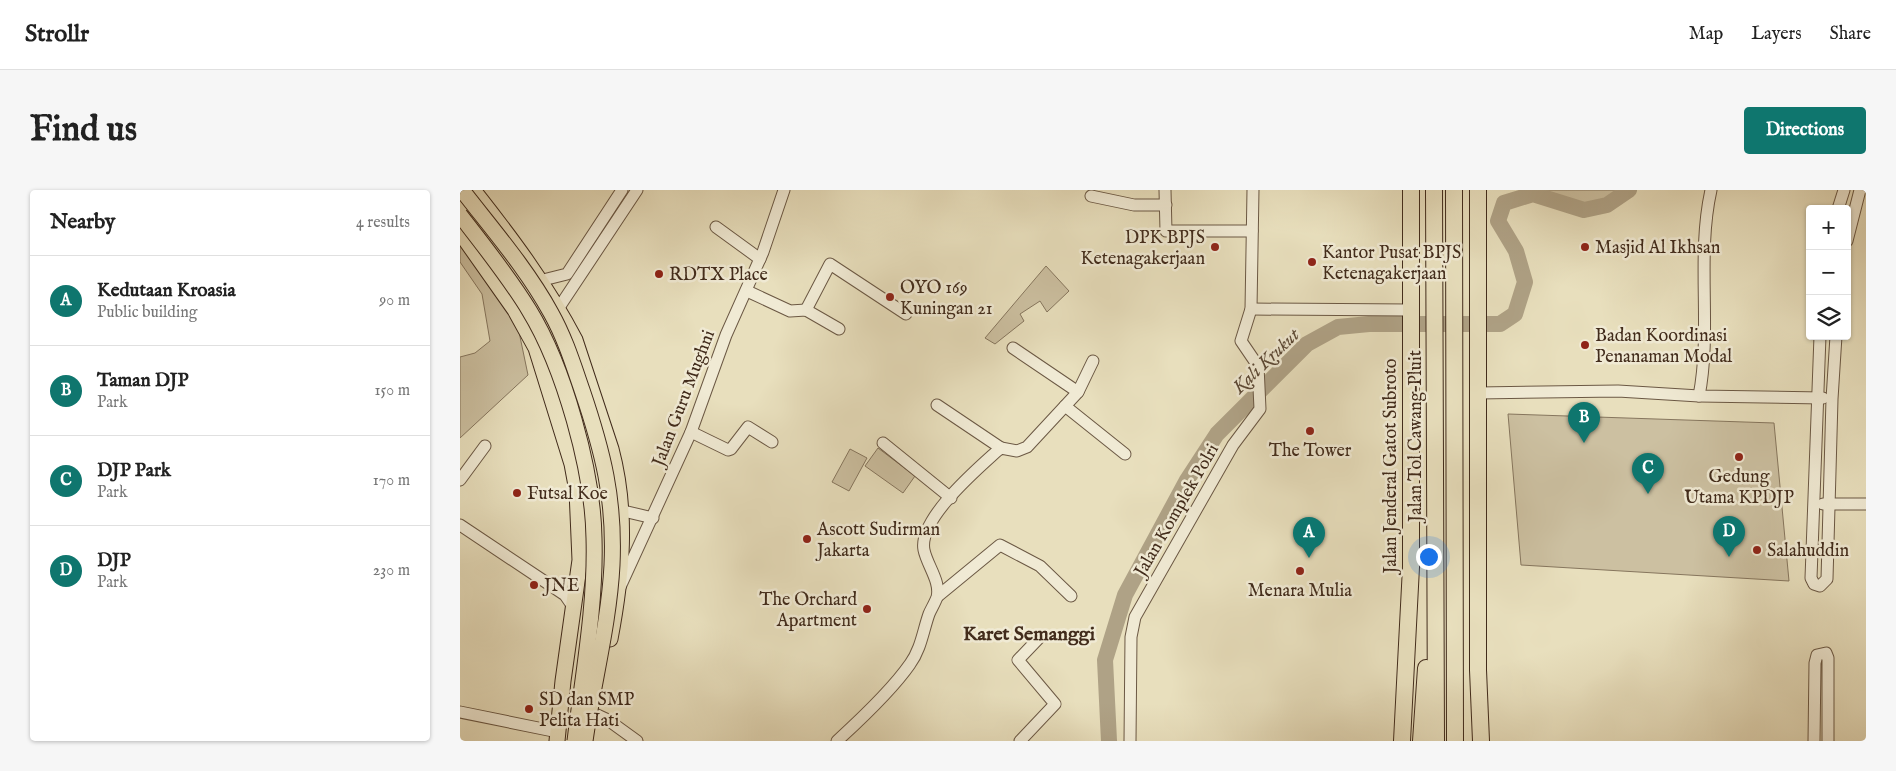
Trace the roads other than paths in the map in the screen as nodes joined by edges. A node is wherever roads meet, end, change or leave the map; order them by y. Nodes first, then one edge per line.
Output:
1 (462, 190) edge
2 (474, 190) edge
3 (622, 190) edge
4 (637, 190) edge
5 (784, 190) edge
6 (1166, 190) edge
7 (1253, 190) edge
8 (1411, 190) edge
9 (1434, 190) edge
10 (1454, 190) edge
11 (1478, 190) edge
12 (1711, 190) edge
13 (1844, 190) edge
14 (1860, 190) edge
15 (1091, 196) dead end
16 (1166, 205) junction
17 (1839, 205) edge
18 (460, 215) edge
19 (1851, 225) edge
20 (716, 227) dead end
21 (1252, 230) junction
22 (460, 232) edge
23 (760, 259) junction
24 (567, 274) junction
25 (537, 276) junction
26 (577, 280) junction
27 (747, 290) junction
28 (558, 309) junction
29 (1251, 309) junction
30 (806, 310) junction
31 (906, 314) dead end
32 (1410, 314) junction
33 (839, 329) dead end
34 (1820, 340) edge
35 (1836, 340) edge
36 (1013, 348) dead end
37 (1093, 361) dead end
38 (1078, 392) junction
39 (1478, 393) junction
40 (1699, 396) junction
41 (1816, 398) junction
42 (1832, 399) junction
43 (936, 404) dead end
44 (1065, 406) junction
45 (691, 432) junction
46 (772, 442) dead end
47 (883, 443) dead end
48 (485, 446) dead end
49 (1002, 448) junction
50 (611, 449) junction
51 (1125, 454) dead end
52 (572, 464) junction
53 (460, 480) edge
54 (951, 498) junction
55 (1813, 504) junction
56 (1829, 504) junction
57 (1866, 504) edge
58 (619, 510) junction
59 (653, 518) junction
60 (460, 525) edge
61 (1435, 568) junction
62 (578, 577) junction
63 (553, 588) junction
64 (619, 588) junction
65 (938, 596) junction
66 (1071, 596) dead end
67 (574, 608) junction
68 (1040, 637) dead end
69 (1455, 704) junction
70 (460, 712) edge
71 (595, 714) junction
72 (1137, 729) dead end
73 (558, 736) edge
74 (574, 741) edge
75 (585, 741) edge
76 (592, 741) edge
77 (637, 741) edge
78 (837, 741) edge
79 (1020, 741) edge
80 (1130, 741) edge
81 (1136, 741) edge
82 (1402, 741) edge
83 (1421, 741) edge
84 (1436, 741) edge
85 (1455, 741) edge
86 (1462, 741) edge
87 (1481, 741) edge
88 (1814, 741) edge
89 (1828, 741) edge

1 - 75 main road, bridge
2 - 25 main road
3 - 24 street
4 - 26 street
5 - 23 street, Jalan Guru Mughni
6 - 16 street
7 - 21 street, Jalan Komplek Polri
8 - 32 highway, Jalan Jenderal Gatot Subroto
9 - 61 highway, Jalan Tol Cawang–Pluit
10 - 69 highway
11 - 39 highway
12 - 40 street
13 - 17 street
14 - 19 street
15 - 16 street
16 - 21 street
18 - 74 main road, bridge
20 - 23 street
21 - 29 street, Jalan Komplek Polri
22 - 52 main road
23 - 27 street, Jalan Guru Mughni
24 - 25 street
24 - 26 street
25 - 28 main road
26 - 28 street
27 - 30 street
27 - 45 street, Jalan Guru Mughni
28 - 50 main road
29 - 32 street
29 - 80 street, Jalan Komplek Polri
30 - 31 street
30 - 33 street
32 - 82 highway, Jalan Jenderal Gatot Subroto
34 - 41 street
35 - 42 street
36 - 38 street
37 - 38 street
38 - 44 street
39 - 40 street
39 - 87 highway
40 - 41 street
41 - 42 street
41 - 55 street
42 - 56 street
43 - 49 street
44 - 49 street
44 - 51 street
45 - 46 street
45 - 59 street, Jalan Guru Mughni
47 - 54 street
48 - 53 street
49 - 54 street
50 - 52 main road
50 - 58 main road
52 - 62 main road
54 - 65 street
55 - 56 street
55 - 56 street
56 - 57 street
58 - 59 street
58 - 64 main road
59 - 64 street, Jalan Guru Mughni
60 - 63 street
61 - 83 highway
61 - 84 highway, Jalan Tol Cawang–Pluit
62 - 63 street
62 - 67 main road
63 - 67 street
64 - 71 main road
65 - 66 street
65 - 78 street
67 - 73 main road
68 - 79 street
69 - 85 highway
69 - 86 highway
70 - 73 street
71 - 76 main road
71 - 77 street
72 - 81 street
88 - 89 street

